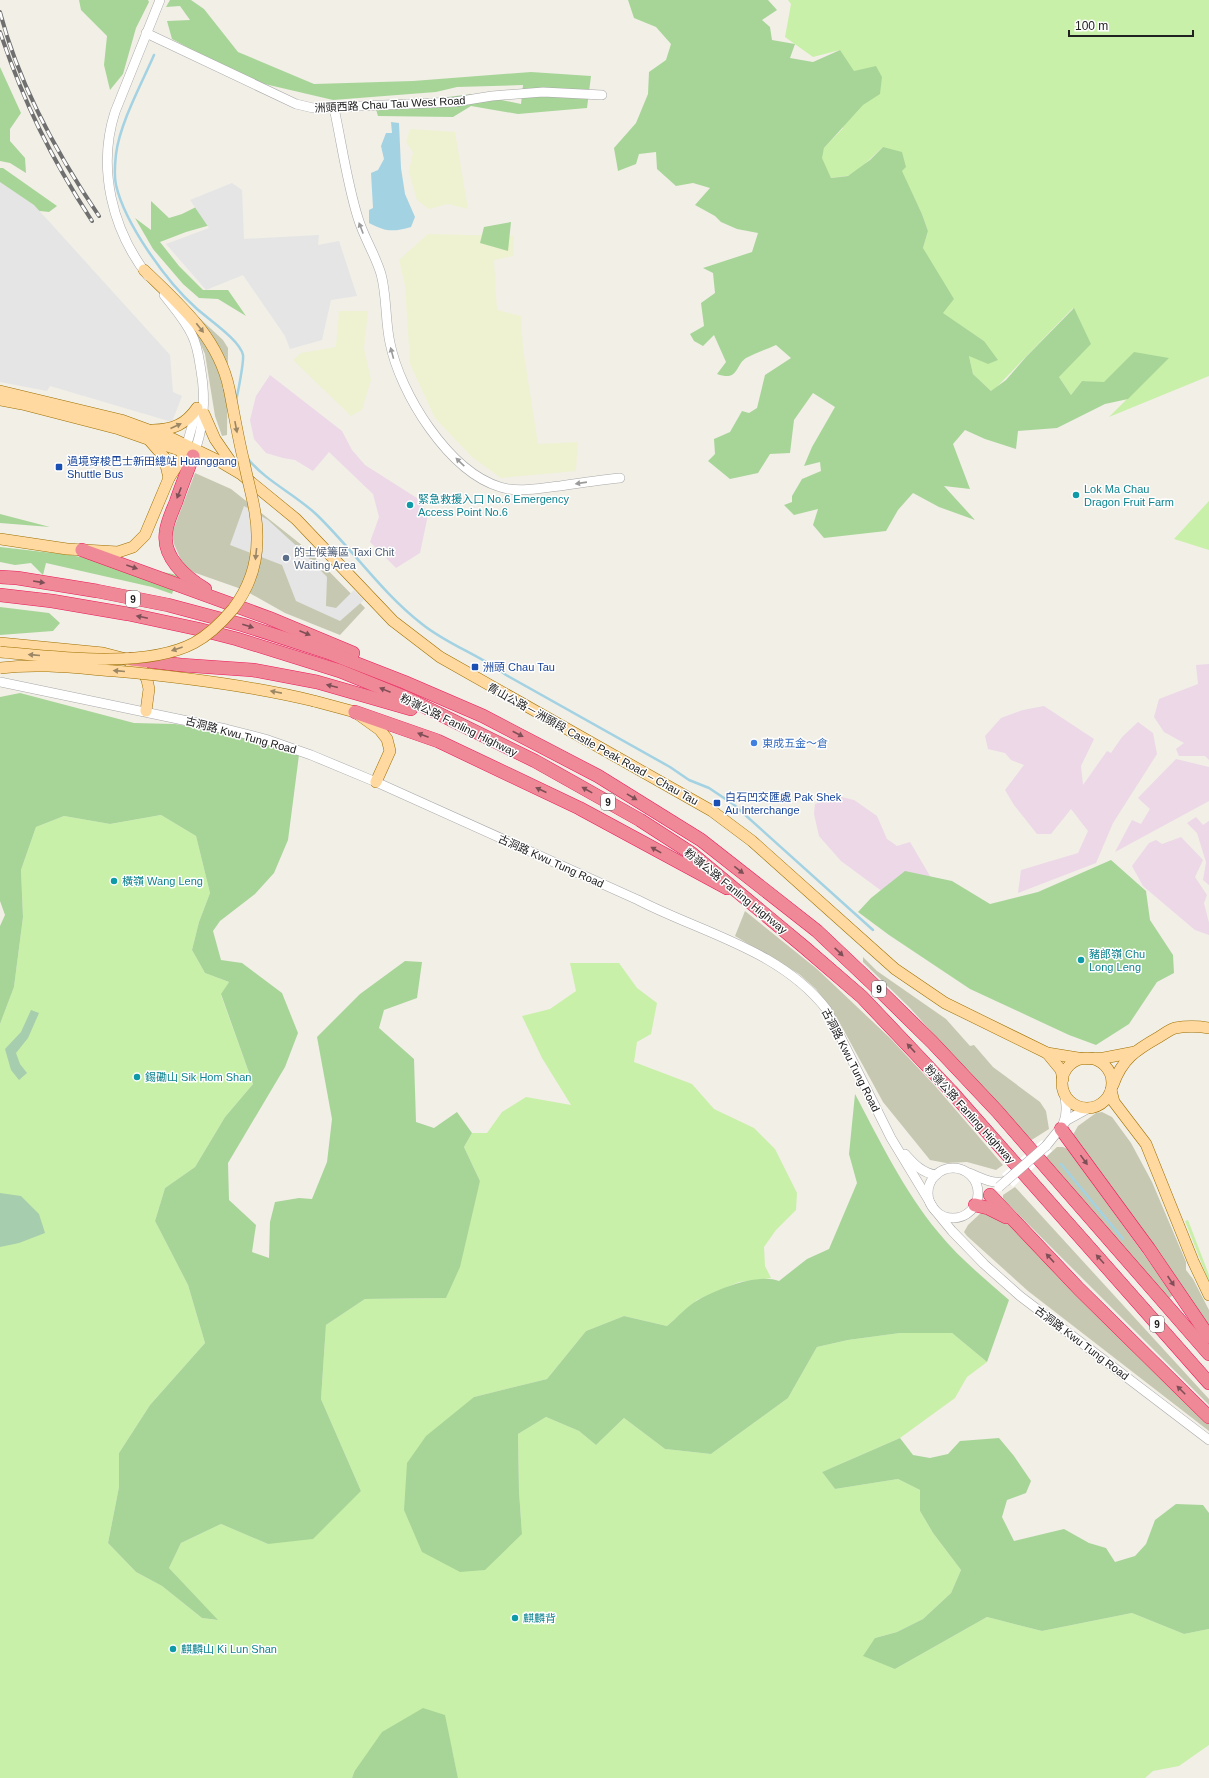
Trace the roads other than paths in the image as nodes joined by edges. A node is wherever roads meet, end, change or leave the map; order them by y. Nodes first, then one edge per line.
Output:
1 (160, 0) edge
2 (146, 33) junction
3 (602, 95) dead end
4 (334, 108) junction
5 (144, 270) junction
6 (0, 391) edge
7 (0, 400) edge
8 (200, 411) junction
9 (148, 434) junction
10 (190, 451) junction
11 (241, 474) junction
12 (169, 478) junction
13 (620, 478) dead end
14 (260, 489) junction
15 (0, 539) edge
16 (82, 550) junction
17 (0, 577) edge
18 (0, 595) edge
19 (231, 603) junction
20 (0, 643) edge
21 (0, 652) edge
22 (126, 659) junction
23 (0, 668) edge
24 (2, 684) edge
25 (146, 711) junction
26 (355, 712) junction
27 (483, 716) junction
28 (459, 724) junction
29 (376, 782) junction
30 (746, 898) junction
31 (1209, 1028) edge
32 (1135, 1052) junction
33 (1047, 1053) junction
34 (1081, 1058) junction
35 (1063, 1079) junction
36 (1111, 1088) junction
37 (1064, 1091) junction
38 (1093, 1107) junction
39 (1125, 1117) junction
40 (1061, 1129) junction
41 (891, 1138) junction
42 (964, 1171) junction
43 (936, 1175) junction
44 (990, 1193) junction
45 (934, 1209) junction
46 (962, 1216) junction
47 (952, 1231) junction
48 (960, 1239) junction
49 (1032, 1239) junction
50 (1209, 1295) edge
51 (1209, 1337) edge
52 (1209, 1354) edge
53 (1209, 1383) edge
54 (1209, 1417) edge
55 (1209, 1440) edge

1 - 2 street
2 - 4 street, 洲頭西路 Chau Tau West Road
2 - 5 street
3 - 4 street, 洲頭西路 Chau Tau West Road
13 -> 4 street
5 - 8 street
5 -> 21 main road, bridge
6 - 9 main road, 青山公路－洲頭段 Castle Peak Road – Chau Tau
7 - 9 main road, 青山公路－洲頭段 Castle Peak Road – Chau Tau
9 -> 8 main road
8 - 10 street
8 - 11 main road
9 - 10 main road, 青山公路－洲頭段 Castle Peak Road – Chau Tau
9 - 12 main road
10 - 11 main road, 青山公路－洲頭段 Castle Peak Road – Chau Tau
10 - 12 main road
10 - 14 main road, 青山公路－洲頭段 Castle Peak Road – Chau Tau
10 -> 19 highway
11 - 14 main road, 青山公路－洲頭段 Castle Peak Road – Chau Tau
12 - 16 main road
14 - 33 main road, 青山公路－洲頭段 Castle Peak Road – Chau Tau
15 - 16 main road
16 -> 19 highway
17 -> 27 highway, 粉嶺公路 Fanling Highway / 9
28 -> 18 highway, 粉嶺公路 Fanling Highway / 9
19 -> 27 highway
20 - 22 main road
22 - 25 main road
28 -> 22 highway
26 -> 23 main road, bridge
24 - 25 street, 古洞路 Kwu Tung Road
25 - 29 street, 古洞路 Kwu Tung Road
26 - 29 main road
30 -> 26 highway
27 -> 52 highway, 粉嶺公路 Fanling Highway / 9
30 -> 28 highway, 粉嶺公路 Fanling Highway / 9
29 - 41 street, 古洞路 Kwu Tung Road
53 -> 30 highway, 粉嶺公路 Fanling Highway / 9
31 - 32 main road
32 - 34 main road
32 - 36 main road
33 - 34 main road
33 - 35 main road
34 - 35 main road
34 - 36 main road
35 - 37 main road
36 - 38 main road
36 - 39 main road
37 - 38 main road
37 - 40 street
38 - 39 main road
38 - 40 street
39 - 50 main road
40 - 44 street, bridge
40 -> 51 highway
41 - 43 street
41 - 45 street, 古洞路 Kwu Tung Road
42 - 43 street
42 - 44 street
42 - 44 street
43 - 45 street
44 - 46 street
44 - 47 street
44 - 49 highway
44 - 49 highway
45 - 46 street
45 - 47 street, 古洞路 Kwu Tung Road
46 - 48 street
47 - 48 street, 古洞路 Kwu Tung Road
48 - 55 street, 古洞路 Kwu Tung Road
54 -> 49 highway

